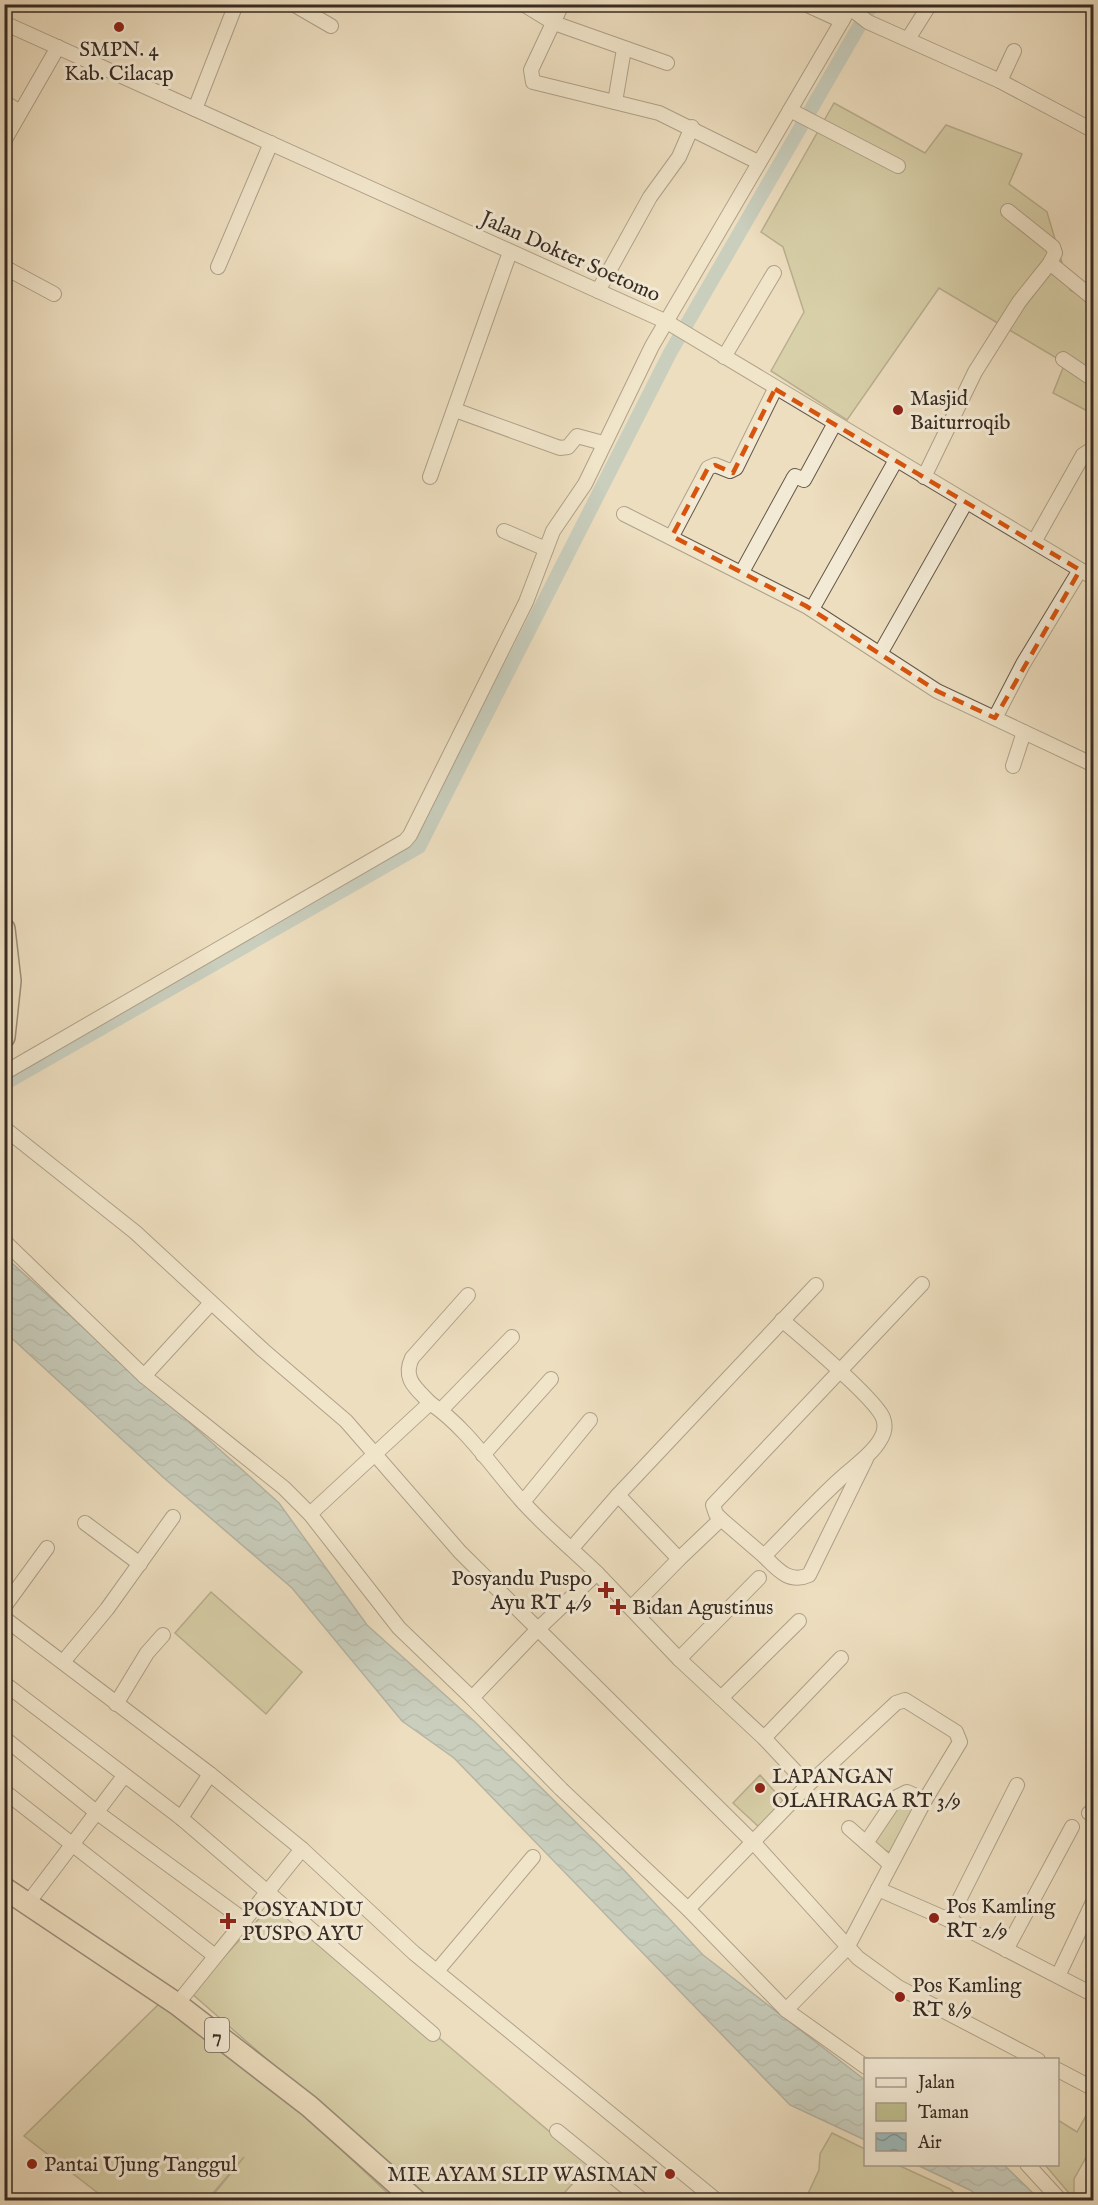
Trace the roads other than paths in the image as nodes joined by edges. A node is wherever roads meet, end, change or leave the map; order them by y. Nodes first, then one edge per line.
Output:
1 (236, 4) edge
2 (293, 4) edge
3 (523, 4) edge
4 (562, 4) edge
5 (805, 4) edge
6 (930, 4) edge
7 (857, 12) edge
8 (842, 21) junction
9 (4, 23) edge
10 (554, 23) junction
11 (331, 26) dead end
12 (908, 39) junction
13 (58, 47) junction
14 (624, 49) junction
15 (1014, 51) dead end
16 (667, 63) dead end
17 (1000, 81) junction
18 (4, 102) edge
19 (615, 102) junction
20 (195, 109) junction
21 (20, 112) junction
22 (799, 114) junction
23 (692, 127) junction
24 (1094, 131) edge
25 (4, 141) edge
26 (271, 143) junction
27 (758, 162) junction
28 (898, 166) dead end
29 (1008, 211) dead end
30 (510, 252) junction
31 (1050, 263) junction
32 (4, 267) edge
33 (218, 267) dead end
34 (774, 273) dead end
35 (598, 291) junction
36 (54, 294) dead end
37 (1094, 299) edge
38 (673, 325) junction
39 (724, 357) junction
40 (1063, 359) dead end
41 (1094, 380) edge
42 (775, 389) junction
43 (455, 410) junction
44 (835, 423) junction
45 (603, 443) junction
46 (1094, 448) edge
47 (896, 460) junction
48 (429, 477) dead end
49 (924, 477) junction
50 (966, 502) junction
51 (624, 514) dead end
52 (504, 531) dead end
53 (672, 536) junction
54 (1034, 542) junction
55 (546, 549) junction
56 (1080, 570) junction
57 (742, 572) junction
58 (1094, 578) edge
59 (812, 609) junction
60 (881, 652) junction
61 (995, 718) junction
62 (1024, 732) junction
63 (1094, 765) edge
64 (1013, 766) dead end
65 (4, 929) edge
66 (7, 980) edge
67 (4, 1037) edge
68 (4, 1073) edge
69 (10, 1131) edge
70 (4, 1146) edge
71 (4, 1241) edge
72 (922, 1284) dead end
73 (816, 1285) dead end
74 (468, 1295) dead end
75 (211, 1303) junction
76 (782, 1320) junction
77 (512, 1337) dead end
78 (840, 1373) junction
79 (144, 1376) junction
80 (551, 1379) dead end
81 (435, 1407) junction
82 (590, 1420) dead end
83 (869, 1453) junction
84 (375, 1454) junction
85 (483, 1455) junction
86 (618, 1495) junction
87 (523, 1502) junction
88 (309, 1514) junction
89 (173, 1517) dead end
90 (721, 1519) junction
91 (85, 1523) dead end
92 (47, 1548) dead end
93 (572, 1548) junction
94 (764, 1556) junction
95 (679, 1559) junction
96 (140, 1564) junction
97 (597, 1573) junction
98 (759, 1578) dead end
99 (4, 1607) edge
100 (632, 1607) junction
101 (4, 1618) edge
102 (799, 1621) dead end
103 (539, 1628) junction
104 (163, 1635) dead end
105 (841, 1658) dead end
106 (679, 1659) junction
107 (63, 1662) junction
108 (4, 1683) edge
109 (472, 1698) junction
110 (721, 1698) junction
111 (116, 1704) junction
112 (4, 1738) edge
113 (764, 1738) junction
114 (210, 1774) junction
115 (124, 1776) junction
116 (808, 1785) junction
117 (1017, 1785) dead end
118 (4, 1791) edge
119 (925, 1800) junction
120 (95, 1811) junction
121 (181, 1818) junction
122 (1072, 1827) dead end
123 (849, 1828) dead end
124 (754, 1843) junction
125 (866, 1843) junction
126 (72, 1845) junction
127 (302, 1849) junction
128 (533, 1857) dead end
129 (890, 1864) junction
130 (4, 1888) edge
131 (878, 1890) junction
132 (267, 1893) junction
133 (1094, 1900) edge
134 (28, 1903) junction
135 (688, 1909) junction
136 (244, 1920) junction
137 (949, 1920) junction
138 (847, 1948) junction
139 (1006, 1950) junction
140 (215, 1956) junction
141 (437, 1971) junction
142 (1058, 1976) junction
143 (1094, 1995) edge
144 (177, 2004) junction
145 (786, 2010) junction
146 (433, 2034) dead end
147 (1034, 2058) edge
148 (864, 2066) edge
149 (1059, 2071) edge
150 (1094, 2089) edge
151 (557, 2131) dead end
152 (1030, 2166) edge
153 (415, 2200) edge
154 (642, 2200) edge
155 (716, 2200) edge
156 (1060, 2200) edge

1 - 20 street
2 - 11 street
3 - 10 street
4 - 10 street
5 - 8 street
6 - 12 street
7 - 8 street
7 - 12 street
8 - 22 street
9 - 13 street, Jalan Dokter Soetomo
10 - 14 street
10 - 19 street
12 - 17 street
13 - 20 street, Jalan Dokter Soetomo
13 - 21 street
14 - 16 street
14 - 19 street
15 - 17 street
17 - 24 street
18 - 21 street
19 - 23 street
20 - 26 street, Jalan Dokter Soetomo
21 - 25 street
22 - 27 street
22 - 28 street
23 - 27 street
23 - 35 street
26 - 30 street, Jalan Dokter Soetomo
26 - 33 street
27 - 38 street
29 - 31 street
30 - 35 street, Jalan Dokter Soetomo
30 - 43 street
31 - 37 street
31 - 49 street
32 - 36 street
34 - 39 street
35 - 38 street, Jalan Dokter Soetomo
38 - 39 street, Jalan Dokter Soetomo
38 - 45 street
39 - 42 street, Jalan Dokter Soetomo
40 - 41 street
42 - 44 street, Jalan Dokter Soetomo
42 - 53 street
43 - 45 street
43 - 48 street
44 - 47 street, Jalan Dokter Soetomo
44 - 57 street
45 - 55 street
46 - 54 street
47 - 49 street, Jalan Dokter Soetomo
47 - 59 street
49 - 50 street, Jalan Dokter Soetomo
50 - 54 street, Jalan Dokter Soetomo
50 - 60 street
51 - 53 street
52 - 55 street
53 - 57 street
54 - 56 street, Jalan Dokter Soetomo
55 - 68 street
56 - 58 street, Jalan Dokter Soetomo
56 - 61 street
57 - 59 street
59 - 60 street
60 - 61 street
61 - 62 street
62 - 63 street
62 - 64 street
65 - 66 highway
66 - 67 highway
69 - 70 street
69 - 75 street
71 - 79 street
72 - 78 street
73 - 76 street
74 - 81 street
75 - 79 street
75 - 84 street
76 - 78 street
76 - 86 street
77 - 81 street
78 - 83 street
78 - 90 street
79 - 88 street
80 - 85 street
81 - 84 street
81 - 85 street
82 - 87 street
83 - 94 street
83 - 94 street
84 - 88 street
84 - 103 street
85 - 87 street
86 - 93 street
86 - 95 street
87 - 93 street
88 - 109 street
89 - 96 street
90 - 94 street
90 - 95 street
91 - 96 street
92 - 99 street
93 - 97 street
95 - 100 street
96 - 107 street
97 - 100 street
97 - 103 street
98 - 106 street
100 - 106 street
101 - 107 street
102 - 110 street
103 - 109 street
103 - 124 street
104 - 111 street
105 - 113 street
106 - 110 street
107 - 111 street
108 - 115 street
109 - 135 street
110 - 113 street
111 - 114 street
112 - 120 street
113 - 116 street
114 - 121 street
114 - 127 street
115 - 120 street
115 - 121 street
116 - 119 street
116 - 124 street
117 - 137 street
118 - 126 street
119 - 125 street
119 - 129 street
120 - 126 street
120 - 136 street
121 - 132 street
122 - 139 street
123 - 125 street
124 - 135 street
124 - 138 street
125 - 129 street
126 - 134 street
126 - 140 street
127 - 132 street
127 - 141 street
128 - 141 street
129 - 131 street
130 - 134 highway, 7
131 - 137 street
131 - 138 street
132 - 136 street
132 - 146 street
133 - 142 street
134 - 144 highway, 7
135 - 145 street
136 - 140 street
137 - 139 street
138 - 145 street
138 - 147 street
139 - 142 street
140 - 144 street
141 - 155 street
142 - 143 street
144 - 153 highway, 7
145 - 148 street
149 - 150 street
151 - 154 street
152 - 156 street

